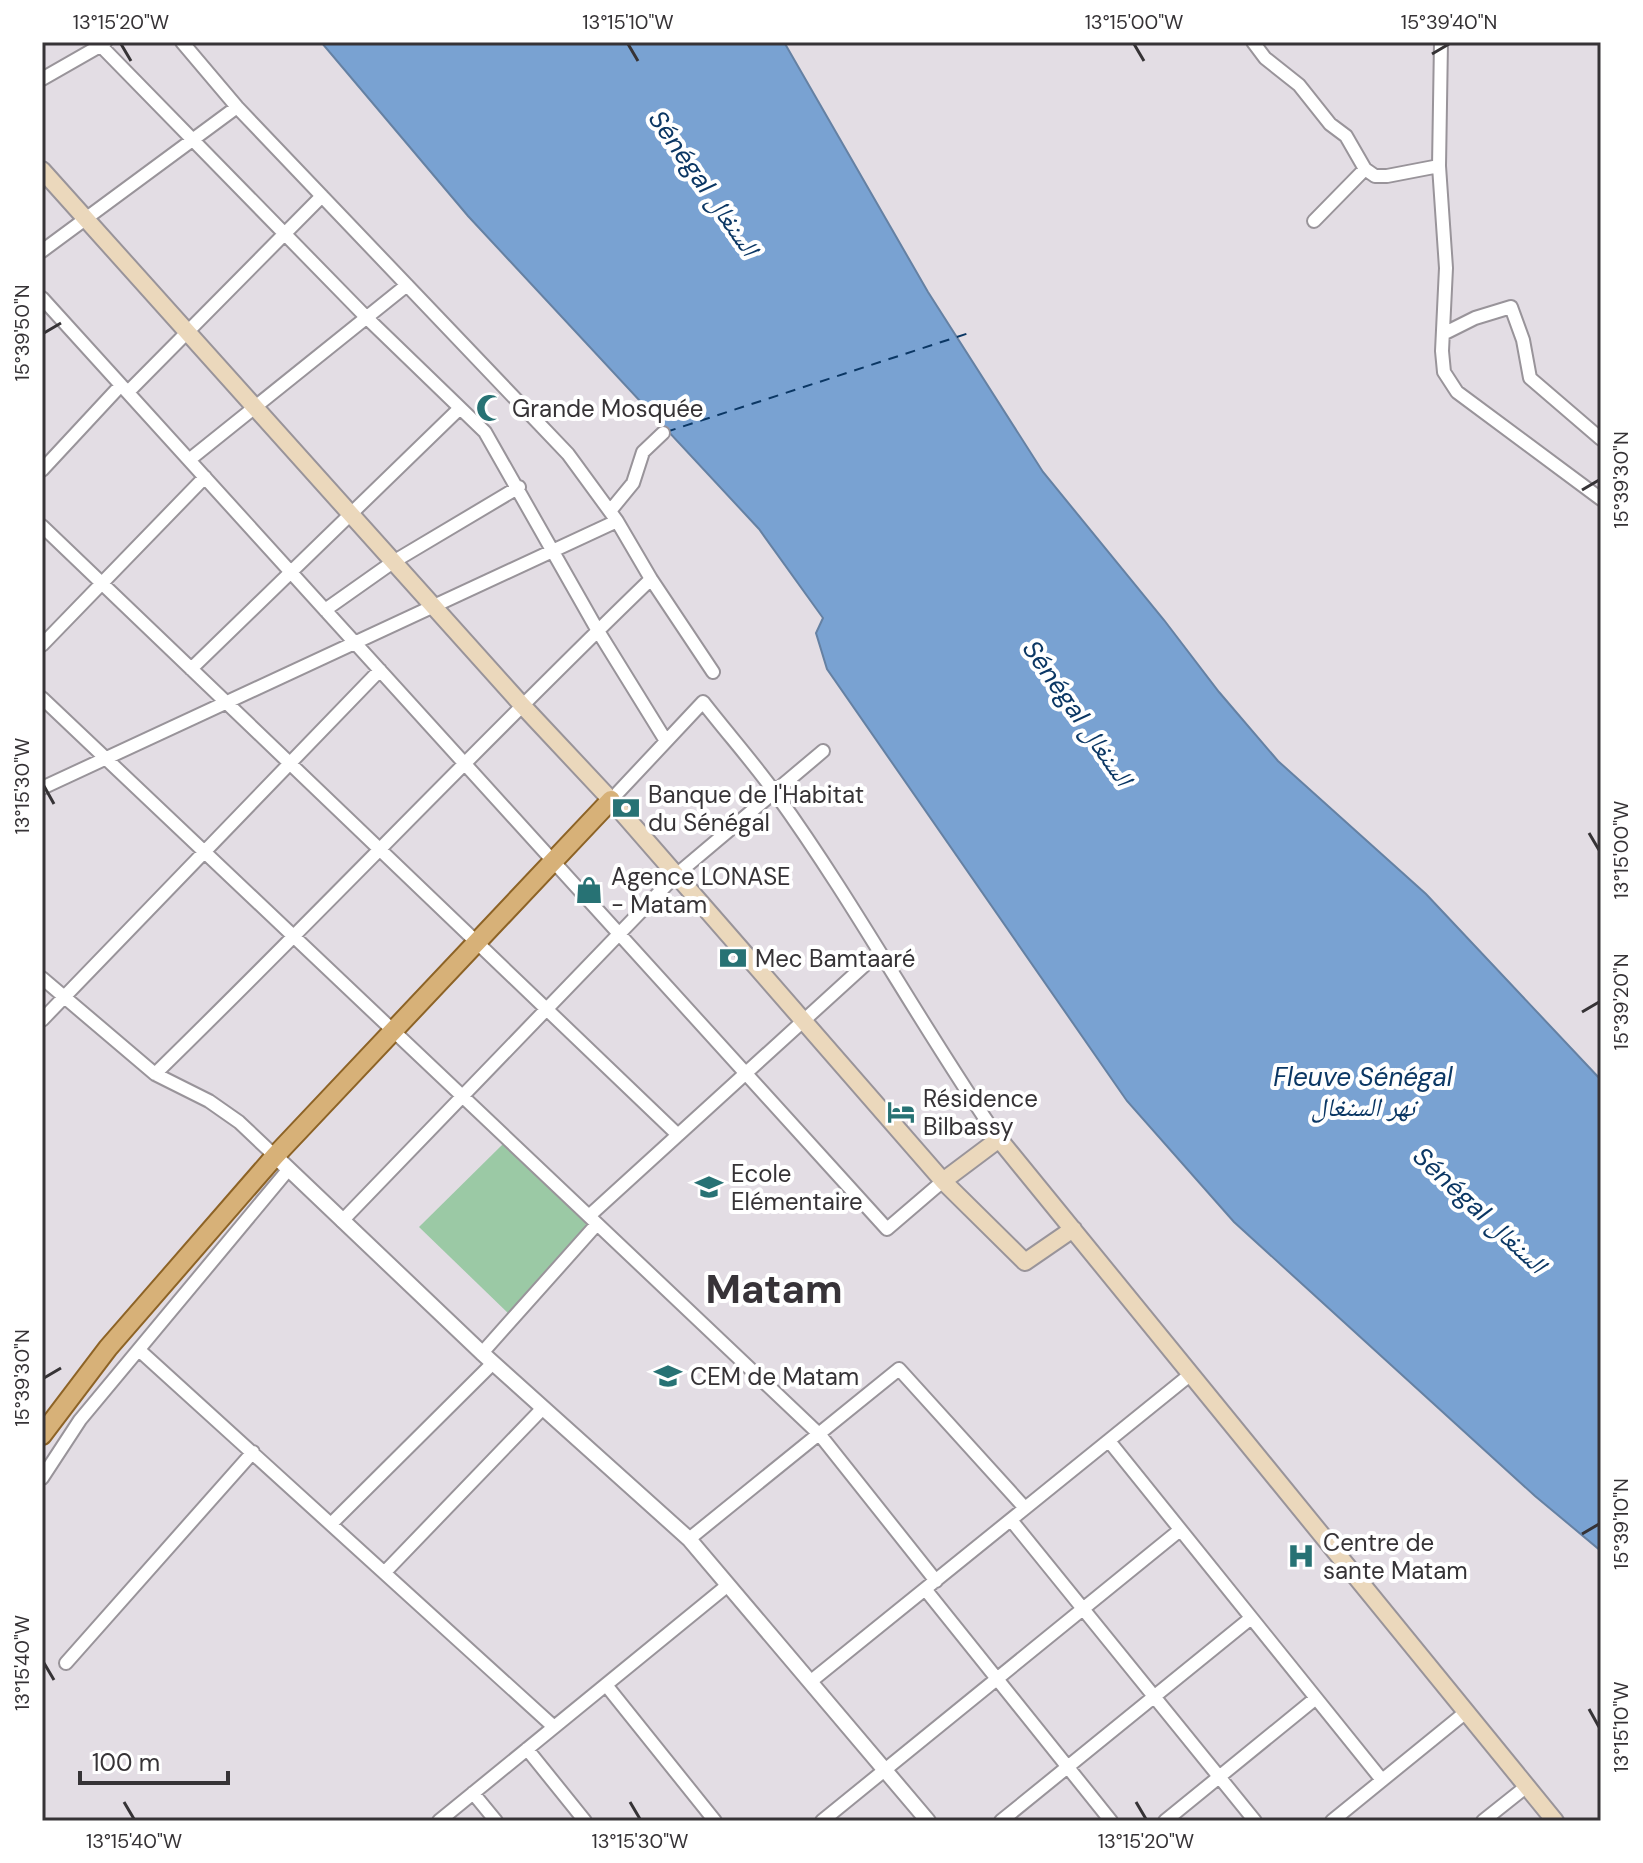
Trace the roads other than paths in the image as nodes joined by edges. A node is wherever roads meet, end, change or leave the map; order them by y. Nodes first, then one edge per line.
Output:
1 (182, 42) edge
2 (1253, 42) edge
3 (1441, 42) edge
4 (104, 44) edge
5 (42, 79) edge
6 (237, 107) junction
7 (192, 139) junction
8 (1439, 166) junction
9 (1365, 169) junction
10 (42, 170) edge
11 (322, 196) junction
12 (86, 219) junction
13 (1314, 221) dead end
14 (285, 234) junction
15 (42, 251) edge
16 (407, 285) junction
17 (42, 298) edge
18 (367, 318) junction
19 (187, 333) junction
20 (1443, 334) junction
21 (124, 389) junction
22 (255, 407) junction
23 (460, 408) junction
24 (663, 433) dead end
25 (1601, 439) edge
26 (189, 460) junction
27 (42, 470) edge
28 (205, 477) junction
29 (519, 487) junction
30 (1601, 499) edge
31 (349, 513) junction
32 (614, 516) junction
33 (42, 526) edge
34 (554, 551) junction
35 (393, 562) junction
36 (290, 571) junction
37 (651, 579) junction
38 (102, 583) junction
39 (434, 607) junction
40 (325, 610) junction
41 (598, 631) junction
42 (355, 643) junction
43 (42, 645) edge
44 (191, 669) junction
45 (380, 670) junction
46 (713, 672) dead end
47 (42, 698) edge
48 (228, 704) junction
49 (522, 705) junction
50 (666, 741) junction
51 (823, 751) dead end
52 (106, 759) junction
53 (289, 763) junction
54 (465, 764) junction
55 (42, 788) edge
56 (776, 794) junction
57 (611, 800) junction
58 (380, 850) junction
59 (204, 851) junction
60 (553, 860) junction
61 (676, 875) junction
62 (619, 934) junction
63 (295, 937) junction
64 (476, 942) junction
65 (879, 952) junction
66 (42, 978) edge
67 (64, 997) junction
68 (547, 1009) junction
69 (42, 1020) edge
70 (802, 1022) junction
71 (393, 1031) junction
72 (746, 1073) junction
73 (155, 1074) junction
74 (463, 1096) junction
75 (678, 1135) junction
76 (999, 1139) junction
77 (282, 1163) junction
78 (943, 1181) junction
79 (593, 1220) junction
80 (342, 1221) junction
81 (1073, 1229) junction
82 (139, 1350) junction
83 (487, 1358) junction
84 (1191, 1374) junction
85 (62, 1406) junction
86 (543, 1408) junction
87 (80, 1420) junction
88 (42, 1435) edge
89 (820, 1435) junction
90 (1109, 1441) junction
91 (253, 1452) junction
92 (42, 1478) edge
93 (1025, 1508) junction
94 (1011, 1520) junction
95 (331, 1524) junction
96 (1180, 1530) junction
97 (689, 1539) junction
98 (385, 1572) junction
99 (728, 1585) junction
100 (931, 1585) junction
101 (1083, 1609) junction
102 (1251, 1618) junction
103 (66, 1663) dead end
104 (997, 1679) junction
105 (810, 1682) junction
106 (606, 1685) junction
107 (1154, 1697) junction
108 (1316, 1698) junction
109 (1466, 1712) junction
110 (554, 1727) junction
111 (527, 1749) junction
112 (1068, 1767) junction
113 (885, 1770) junction
114 (1219, 1777) junction
115 (1382, 1780) junction
116 (1527, 1786) junction
117 (473, 1793) junction
118 (439, 1821) edge
119 (496, 1821) edge
120 (585, 1821) edge
121 (715, 1821) edge
122 (822, 1821) edge
123 (928, 1821) edge
124 (1001, 1821) edge
125 (1111, 1821) edge
126 (1165, 1821) edge
127 (1255, 1821) edge
128 (1332, 1821) edge
129 (1483, 1821) edge
130 (1555, 1821) edge

1 - 6 street
2 - 9 street
3 - 8 street
4 - 5 street
4 - 7 street
6 - 7 street
6 - 11 street
7 - 12 street
7 - 14 street
8 - 9 street
8 - 20 street
9 - 13 street
10 - 12 main road
11 - 14 street
11 - 16 street
12 - 15 street
12 - 19 main road
14 - 18 street
14 - 19 street
16 - 18 street
16 - 32 street
17 - 21 street
18 - 22 street
18 - 23 street
19 - 21 street
19 - 22 main road
20 - 25 street
20 - 30 street
21 - 26 street
21 - 27 street
22 - 26 street
22 - 31 main road
23 - 29 street
23 - 31 street
24 - 32 street
26 - 28 street
28 - 36 street
28 - 38 street
29 - 34 street
29 - 35 street
31 - 35 main road
31 - 36 street
32 - 34 street
32 - 37 street
33 - 38 street
34 - 39 street
34 - 41 street
35 - 39 main road
35 - 40 street
36 - 40 street
36 - 44 street
37 - 41 street
37 - 46 street
38 - 43 street
38 - 44 street
39 - 42 street
39 - 49 main road
40 - 42 street
41 - 49 street
41 - 50 street
42 - 45 street
42 - 48 street
44 - 48 street
45 - 53 street
45 - 54 street
47 - 52 street
48 - 52 street
48 - 53 street
49 - 54 street
49 - 57 main road
50 - 56 street
50 - 57 street
51 - 56 street
52 - 55 street
52 - 59 street
53 - 58 street
53 - 59 street
54 - 58 street
54 - 60 street
56 - 61 street
56 - 65 street
57 - 60 main road
57 - 61 main road
58 - 63 street
58 - 64 street
59 - 63 street
59 - 67 street
60 - 62 street
60 - 64 main road
61 - 62 street
61 - 70 main road
62 - 68 street
62 - 72 street
63 - 71 street
63 - 73 street
64 - 68 street
64 - 71 main road
65 - 70 street
65 - 76 street
66 - 67 street
67 - 69 street
67 - 73 street
68 - 74 street
68 - 75 street
70 - 72 street
70 - 78 main road
71 - 74 street
71 - 77 main road
72 - 75 street
72 - 78 street
73 - 77 street
74 - 79 street
74 - 80 street
75 - 79 street
76 - 78 main road
76 - 81 main road
77 - 80 street
77 - 82 street
77 - 85 main road
78 - 81 main road
79 - 83 street
79 - 89 street
80 - 83 street
81 - 84 main road
82 - 87 street
82 - 91 street
83 - 86 street
83 - 95 street
84 - 90 street
84 - 109 main road
85 - 87 street
85 - 88 main road
86 - 97 street
86 - 98 street
87 - 92 street
89 - 93 street
89 - 97 street
89 - 100 street
90 - 93 street
90 - 96 street
91 - 95 street
91 - 103 street
93 - 94 street
94 - 100 street
94 - 101 street
95 - 98 street
96 - 101 street
96 - 102 street
97 - 99 street
98 - 110 street
99 - 105 street
99 - 106 street
100 - 104 street
100 - 105 street
101 - 104 street
101 - 107 street
102 - 107 street
102 - 108 street
104 - 112 street
104 - 113 street
105 - 113 street
106 - 110 street
106 - 121 street
107 - 112 street
107 - 114 street
108 - 114 street
108 - 115 street
109 - 115 street
109 - 116 main road
110 - 111 street
111 - 117 street
111 - 120 street
112 - 124 street
112 - 125 street
113 - 122 street
113 - 123 street
114 - 126 street
114 - 127 street
115 - 128 street
116 - 129 street
116 - 130 main road
117 - 118 street
117 - 119 street

